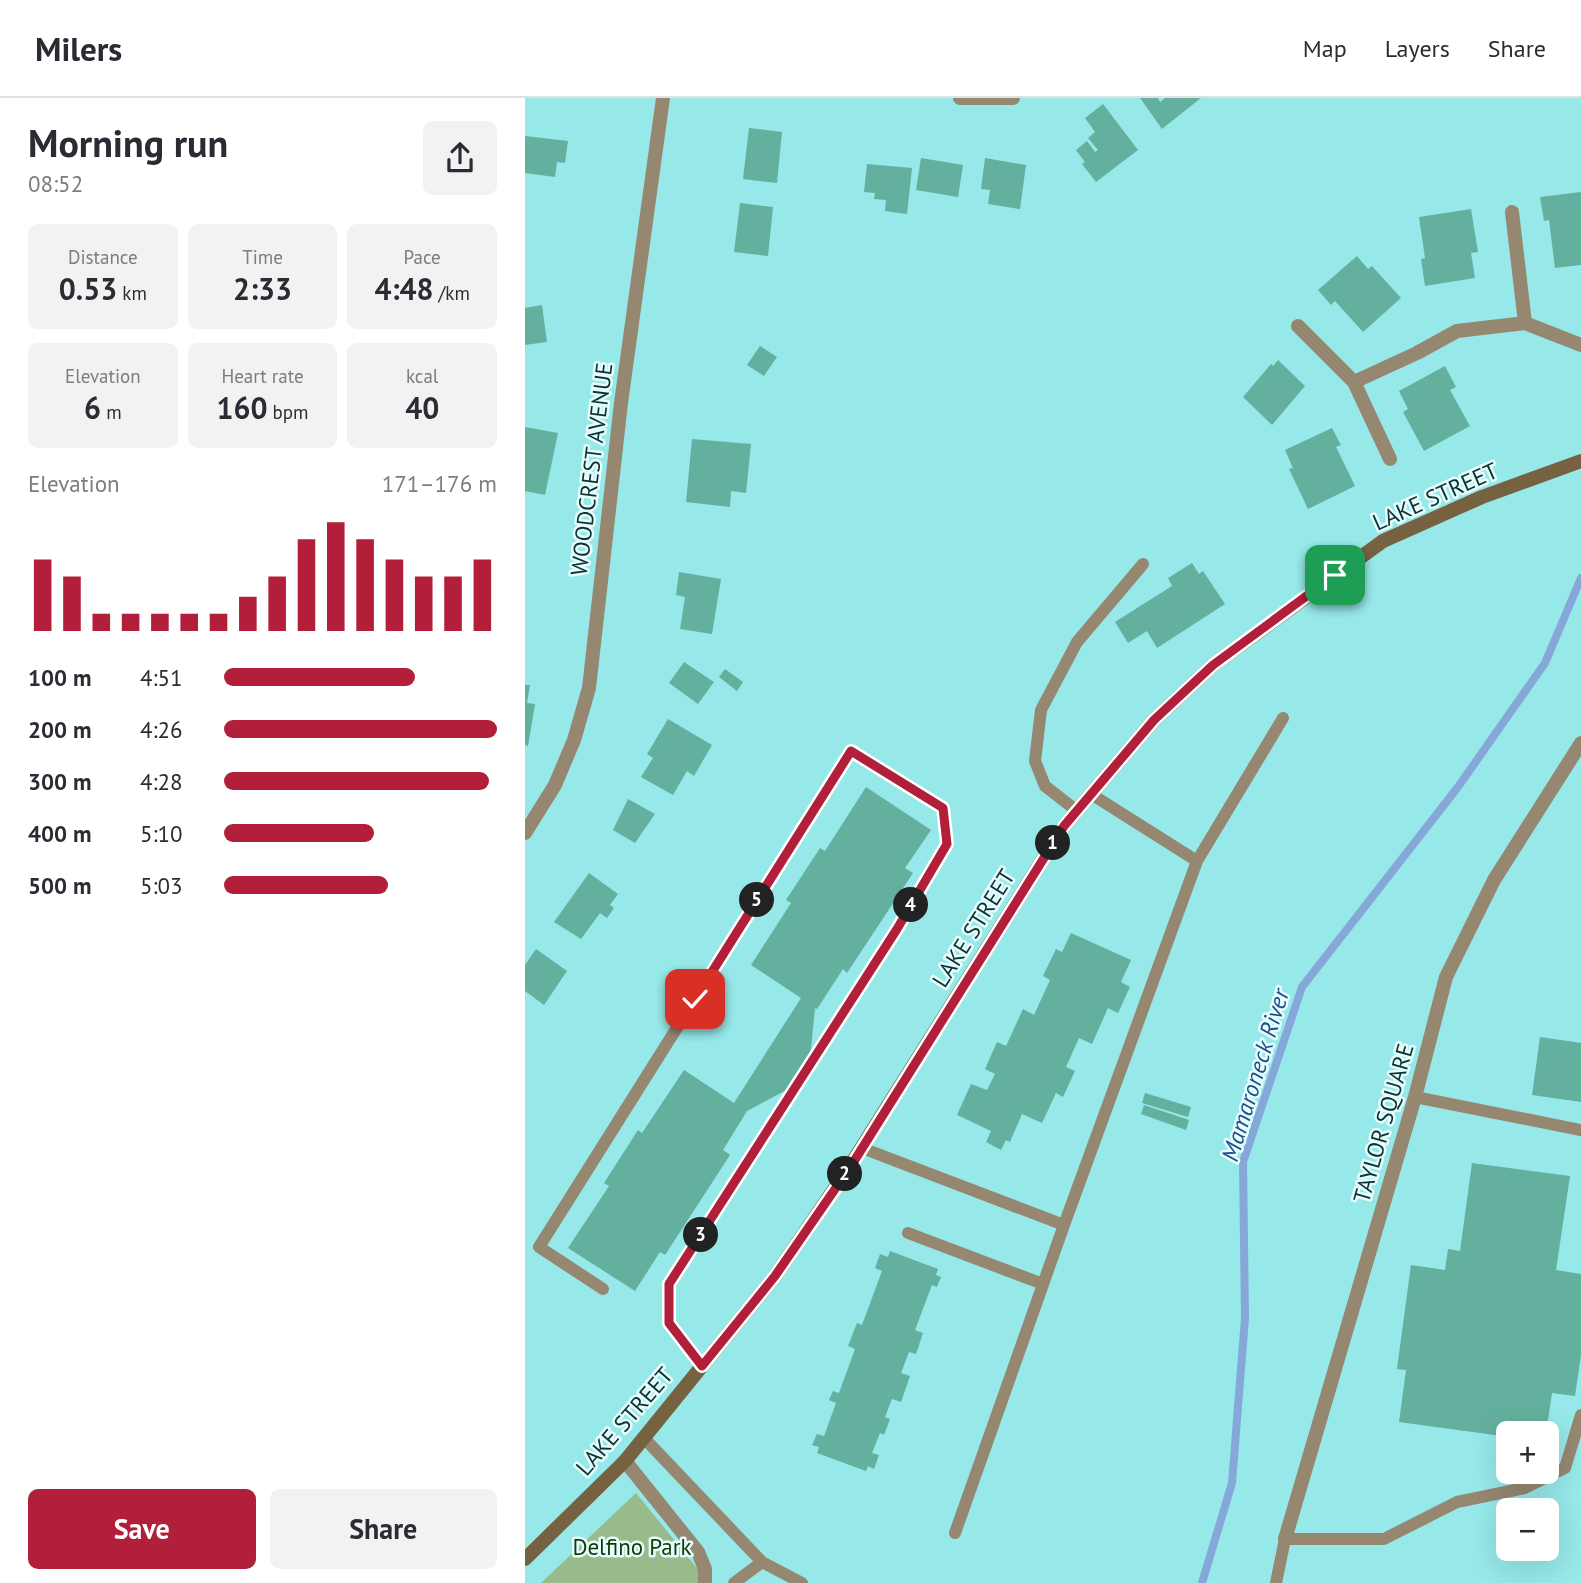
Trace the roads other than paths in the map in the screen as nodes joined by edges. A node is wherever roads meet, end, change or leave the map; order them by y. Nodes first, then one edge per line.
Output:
1 (663, 98) edge
2 (963, 98) edge
3 (1013, 98) edge
4 (1512, 212) dead end
5 (1525, 323) junction
6 (1298, 326) dead end
7 (1581, 345) edge
8 (1354, 382) junction
9 (1389, 459) dead end
10 (1581, 461) edge
11 (1143, 564) dead end
12 (1283, 718) dead end
13 (1581, 743) edge
14 (1091, 794) junction
15 (1077, 811) junction
16 (525, 833) edge
17 (1197, 861) junction
18 (1415, 1097) junction
19 (1581, 1130) edge
20 (862, 1148) junction
21 (1064, 1225) junction
22 (908, 1233) dead end
23 (1043, 1284) junction
24 (603, 1289) dead end
25 (702, 1366) junction
26 (1581, 1415) edge
27 (644, 1438) junction
28 (625, 1461) junction
29 (955, 1533) dead end
30 (1285, 1539) junction
31 (525, 1559) edge
32 (762, 1562) junction
33 (705, 1583) edge
34 (734, 1583) edge
35 (802, 1583) edge
36 (1276, 1583) edge

1 - 16 street, WOODCREST AVENUE
2 - 3 street
4 - 5 street
5 - 7 street
5 - 8 street
6 - 8 street
8 - 9 street
10 - 14 main road, LAKE STREET
11 - 15 lane
12 - 17 lane
13 - 18 street, TAYLOR SQUARE
14 - 15 main road, LAKE STREET
14 - 17 lane
15 - 20 main road, LAKE STREET
17 - 21 lane
18 - 19 lane
18 - 30 street, TAYLOR SQUARE
20 - 21 lane
20 - 25 main road, LAKE STREET
21 - 23 lane
22 - 23 lane
23 - 29 lane
24 - 25 lane
25 - 27 main road, LAKE STREET
26 - 30 lane
27 - 28 main road, LAKE STREET
27 - 32 lane
28 - 31 main road, LAKE STREET
28 - 33 street
30 - 36 lane
32 - 34 lane
32 - 35 lane

